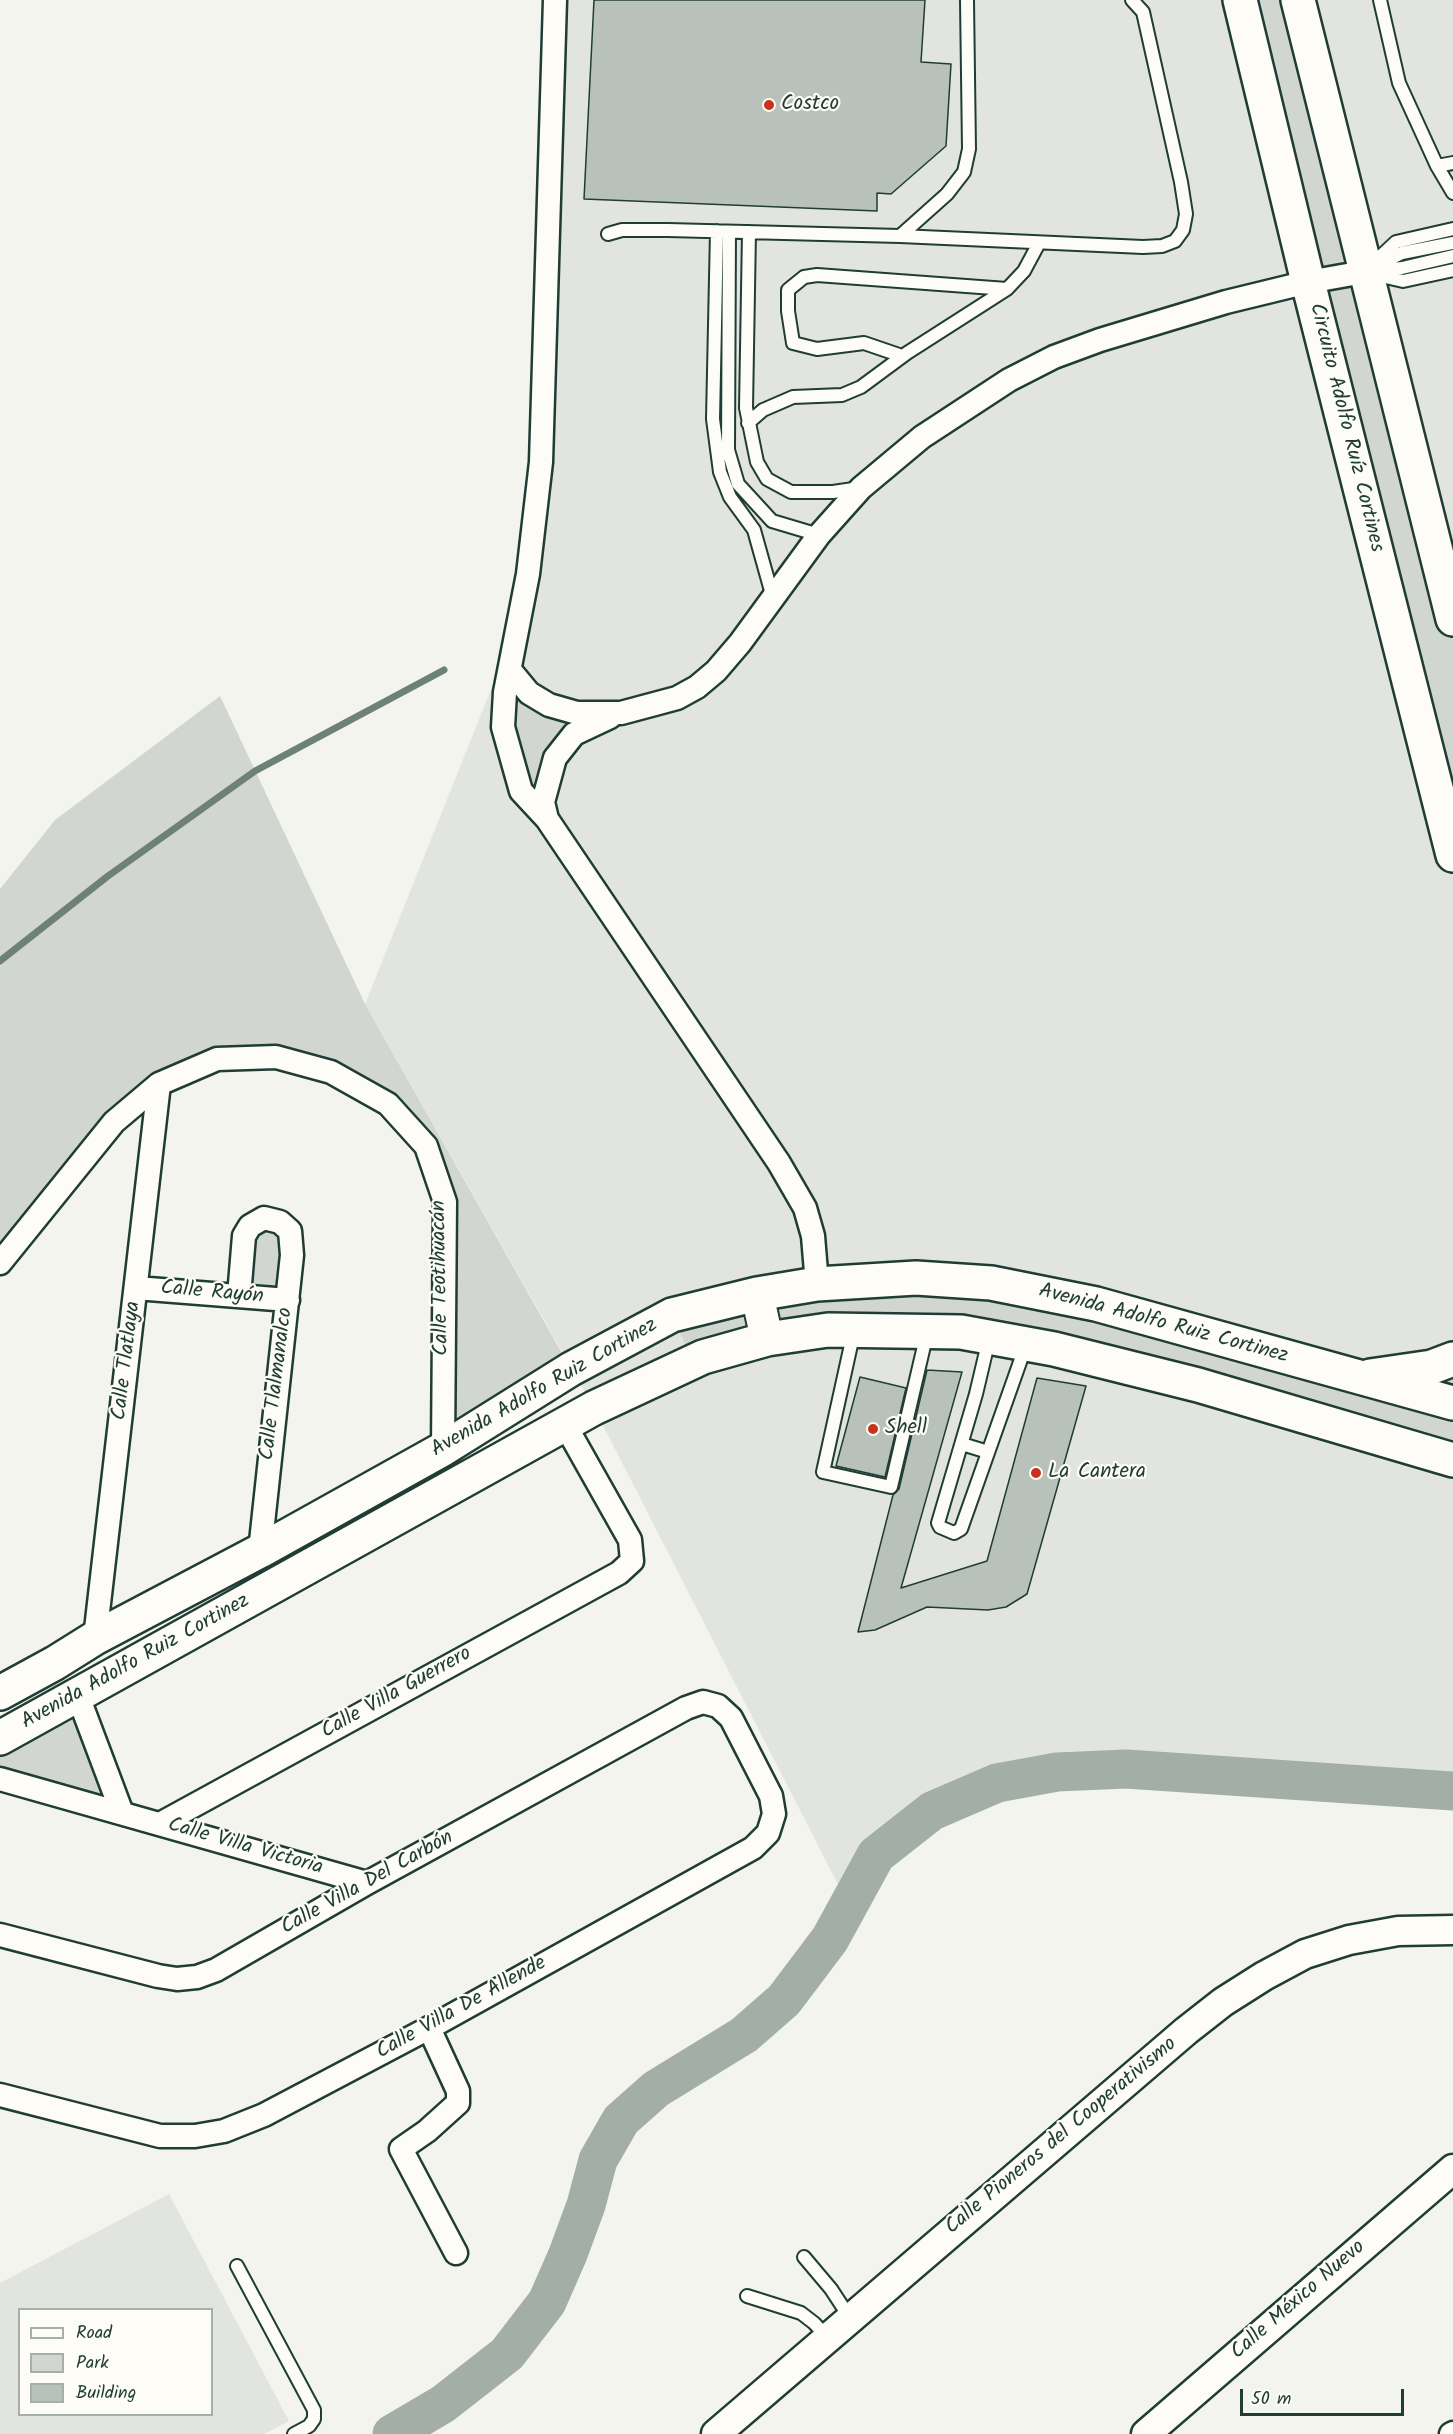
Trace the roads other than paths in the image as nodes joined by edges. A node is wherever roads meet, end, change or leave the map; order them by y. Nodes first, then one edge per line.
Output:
1 (555, 0) edge
2 (967, 0) edge
3 (1132, 0) edge
4 (1240, 0) edge
5 (1298, 0) edge
6 (1380, 0) edge
7 (1453, 163) edge
8 (1437, 166) junction
9 (1453, 193) edge
10 (1453, 229) edge
11 (723, 231) junction
12 (749, 232) junction
13 (608, 234) dead end
14 (900, 236) junction
15 (1039, 243) junction
16 (1453, 243) edge
17 (1453, 256) edge
18 (1453, 270) edge
19 (1364, 272) junction
20 (1308, 282) junction
21 (1007, 289) junction
22 (902, 356) junction
23 (748, 423) junction
24 (861, 488) junction
25 (819, 535) junction
26 (773, 598) junction
27 (1453, 619) edge
28 (510, 670) junction
29 (621, 713) junction
30 (547, 819) junction
31 (1453, 855) edge
32 (159, 1084) junction
33 (0, 1263) edge
34 (817, 1284) junction
35 (136, 1288) junction
36 (757, 1294) junction
37 (239, 1296) junction
38 (288, 1300) junction
39 (685, 1311) junction
40 (854, 1330) junction
41 (928, 1331) junction
42 (990, 1338) junction
43 (767, 1339) junction
44 (1027, 1344) junction
45 (703, 1357) junction
46 (1453, 1359) edge
47 (1354, 1377) junction
48 (1453, 1403) edge
49 (564, 1423) junction
50 (962, 1444) junction
51 (442, 1449) junction
52 (988, 1452) junction
53 (1453, 1460) edge
54 (260, 1551) junction
55 (95, 1638) junction
56 (0, 1694) edge
57 (78, 1696) junction
58 (718, 1706) joint
59 (0, 1738) edge
60 (0, 1779) edge
61 (122, 1813) junction
62 (160, 1824) junction
63 (367, 1883) junction
64 (1453, 1930) edge
65 (0, 1935) edge
66 (429, 2028) junction
67 (0, 2095) edge
68 (1451, 2176) edge
69 (456, 2253) dead end
70 (804, 2258) dead end
71 (237, 2266) dead end
72 (747, 2296) dead end
73 (850, 2318) junction
74 (827, 2337) junction
75 (294, 2434) edge
76 (716, 2434) edge
77 (1146, 2434) edge

1 - 28 street
2 - 14 lane
3 - 15 lane
4 - 20 main road, Circuito Adolfo Ruíz Cortines
5 - 19 main road
6 - 8 lane
7 - 8 lane
8 - 9 lane
10 - 19 lane
11 - 12 lane
11 - 13 lane
11 - 25 lane
11 - 26 lane
12 - 14 lane
12 - 23 lane
14 - 15 lane
15 - 21 lane
16 - 19 lane
17 - 19 lane
18 - 19 lane
19 - 20 street
19 - 27 main road
20 - 24 street
20 - 31 main road, Circuito Adolfo Ruíz Cortines
21 - 22 lane
21 - 22 lane
22 - 23 lane
23 - 24 lane
24 - 25 street
25 - 26 street
26 - 29 street
28 - 29 street
28 - 30 street
29 - 30 street
30 - 34 street
32 - 33 street, Calle Teotihuacán
32 - 35 street, Calle Tlatlaya
32 - 51 street, Calle Teotihuacán
34 - 36 main road, Avenida Adolfo Ruiz Cortinez
34 - 47 main road, Avenida Adolfo Ruiz Cortinez
35 - 37 street, Calle Rayón
35 - 55 street, Calle Tlatlaya
36 - 39 main road, Avenida Adolfo Ruiz Cortinez
36 - 43 main road
37 - 38 street, Calle Rayón
37 - 38 street, Calle Tlalmanalco
38 - 54 street, Calle Tlalmanalco
39 - 45 main road
39 - 51 main road, Avenida Adolfo Ruiz Cortinez
40 - 41 main road, Avenida Adolfo Ruiz Cortinez
40 - 41 lane
40 - 43 main road, Avenida Adolfo Ruiz Cortinez
41 - 42 main road, Avenida Adolfo Ruiz Cortinez
42 - 44 main road, Avenida Adolfo Ruiz Cortinez
42 - 50 lane
43 - 45 main road, Avenida Adolfo Ruiz Cortinez
44 - 52 lane
44 - 53 main road, Avenida Adolfo Ruiz Cortinez
45 - 49 main road, Avenida Adolfo Ruiz Cortinez
46 - 47 main road
47 - 48 main road, Avenida Adolfo Ruiz Cortinez
49 - 57 main road, Avenida Adolfo Ruiz Cortinez
49 - 62 street, Calle Villa Guerrero
50 - 52 lane
50 - 52 lane
51 - 54 main road, Avenida Adolfo Ruiz Cortinez
54 - 55 main road, Avenida Adolfo Ruiz Cortinez
55 - 56 main road, Avenida Adolfo Ruiz Cortinez
57 - 59 main road, Avenida Adolfo Ruiz Cortinez
57 - 61 street
58 - 63 street, Calle Villa Del Carbón
58 - 66 street, Calle Villa De Allende
60 - 61 street, Calle Villa Victoria
61 - 62 street, Calle Villa Victoria
62 - 63 street, Calle Villa Victoria
63 - 65 street, Calle Villa Del Carbón
64 - 73 street, Calle Pioneros del Cooperativismo
66 - 67 street, Calle Villa De Allende
66 - 69 street
68 - 77 street, Calle México Nuevo
70 - 73 lane
71 - 75 lane
72 - 74 lane
73 - 74 street, Calle Pioneros del Cooperativismo
74 - 76 street, Calle Pioneros del Cooperativismo

